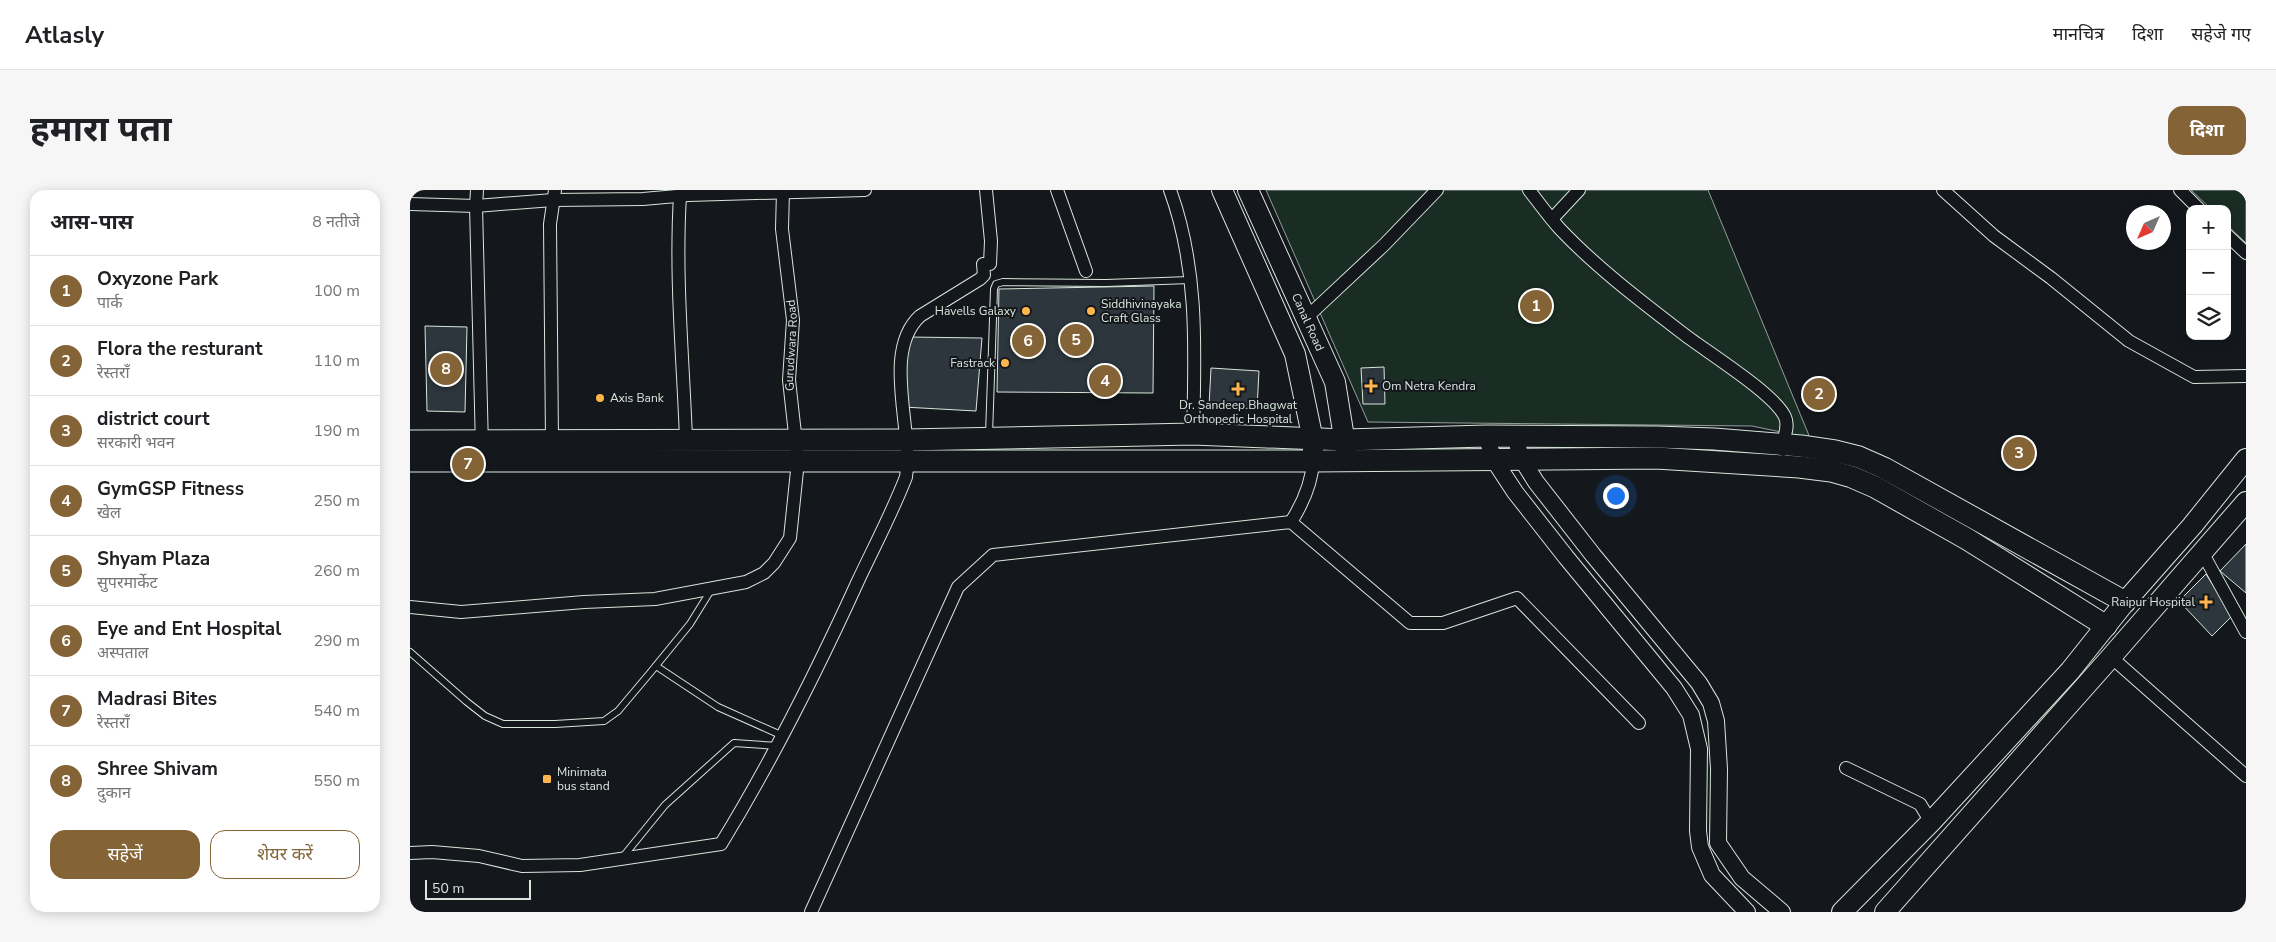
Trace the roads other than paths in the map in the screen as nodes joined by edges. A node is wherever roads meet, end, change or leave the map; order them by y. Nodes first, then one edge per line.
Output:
1 (477, 190) edge
2 (865, 190) edge
3 (986, 190) edge
4 (1057, 190) edge
5 (1170, 190) edge
6 (1222, 190) edge
7 (1248, 190) edge
8 (1437, 190) edge
9 (1529, 190) edge
10 (1579, 190) edge
11 (1943, 190) edge
12 (2180, 190) edge
13 (783, 192) edge
14 (686, 194) edge
15 (554, 195) edge
16 (410, 204) edge
17 (2196, 205) edge
18 (476, 206) junction
19 (1552, 219) junction
20 (2231, 239) edge
21 (2246, 253) edge
22 (1086, 271) dead end
23 (1190, 280) junction
24 (1307, 318) junction
25 (2246, 376) edge
26 (1193, 434) junction
27 (1486, 436) junction
28 (1514, 436) junction
29 (686, 439) junction
30 (989, 439) junction
31 (552, 440) junction
32 (796, 440) junction
33 (1313, 440) junction
34 (410, 441) edge
35 (1782, 444) junction
36 (482, 450) junction
37 (907, 450) junction
38 (1346, 450) junction
39 (1521, 458) junction
40 (2246, 459) edge
41 (1494, 460) junction
42 (410, 461) edge
43 (798, 461) junction
44 (1313, 461) junction
45 (1784, 465) junction
46 (2246, 502) edge
47 (1291, 522) junction
48 (2202, 552) junction
49 (711, 590) junction
50 (2125, 602) junction
51 (410, 607) edge
52 (2106, 626) junction
53 (2246, 632) edge
54 (410, 652) edge
55 (2111, 658) junction
56 (656, 666) junction
57 (1639, 723) dead end
58 (780, 741) junction
59 (1846, 768) dead end
60 (2246, 776) edge
61 (1931, 822) junction
62 (410, 853) edge
63 (621, 859) junction
64 (811, 912) edge
65 (1747, 912) edge
66 (1782, 912) edge
67 (1842, 912) edge
68 (1884, 912) edge

1 - 18 street
2 - 13 street
3 - 37 street
4 - 22 street
5 - 23 street
6 - 33 main road, Canal Road
7 - 24 main road, Canal Road
8 - 24 street
9 - 19 street
10 - 19 street
11 - 25 street
12 - 17 street
13 - 14 street
13 - 32 street, Gurudwara Road
14 - 15 street
14 - 29 street
15 - 18 street
15 - 31 street
16 - 18 street
18 - 36 street
19 - 35 street
20 - 21 street
23 - 26 street
23 - 30 lane
24 - 38 main road, Canal Road
26 - 30 highway
26 - 33 highway
27 - 28 highway
27 - 38 highway
27 - 41 street
28 - 35 highway
28 - 39 street
29 - 31 highway
29 - 32 highway
30 - 37 highway
31 - 36 highway
32 - 37 highway
32 - 43 street, Gurudwara Road
33 - 38 highway
33 - 44 main road, Canal Road
34 - 36 highway
35 - 45 street
35 - 50 highway
36 - 42 highway
36 - 43 highway
37 - 43 highway
37 - 44 highway
37 - 58 street
38 - 41 highway
38 - 44 highway
39 - 41 highway
39 - 45 highway
39 - 66 street
40 - 50 main road
41 - 65 street
43 - 49 street, Gurudwara Road
44 - 47 street
45 - 52 highway
46 - 48 main road
47 - 57 street
47 - 64 street
48 - 53 street
48 - 55 main road
49 - 51 street, Gurudwara Road
49 - 56 lane
50 - 52 main road
52 - 61 main road
54 - 56 lane
55 - 60 street
55 - 68 main road
56 - 58 lane
58 - 63 lane
58 - 63 street
59 - 61 street
61 - 67 main road
62 - 63 street

